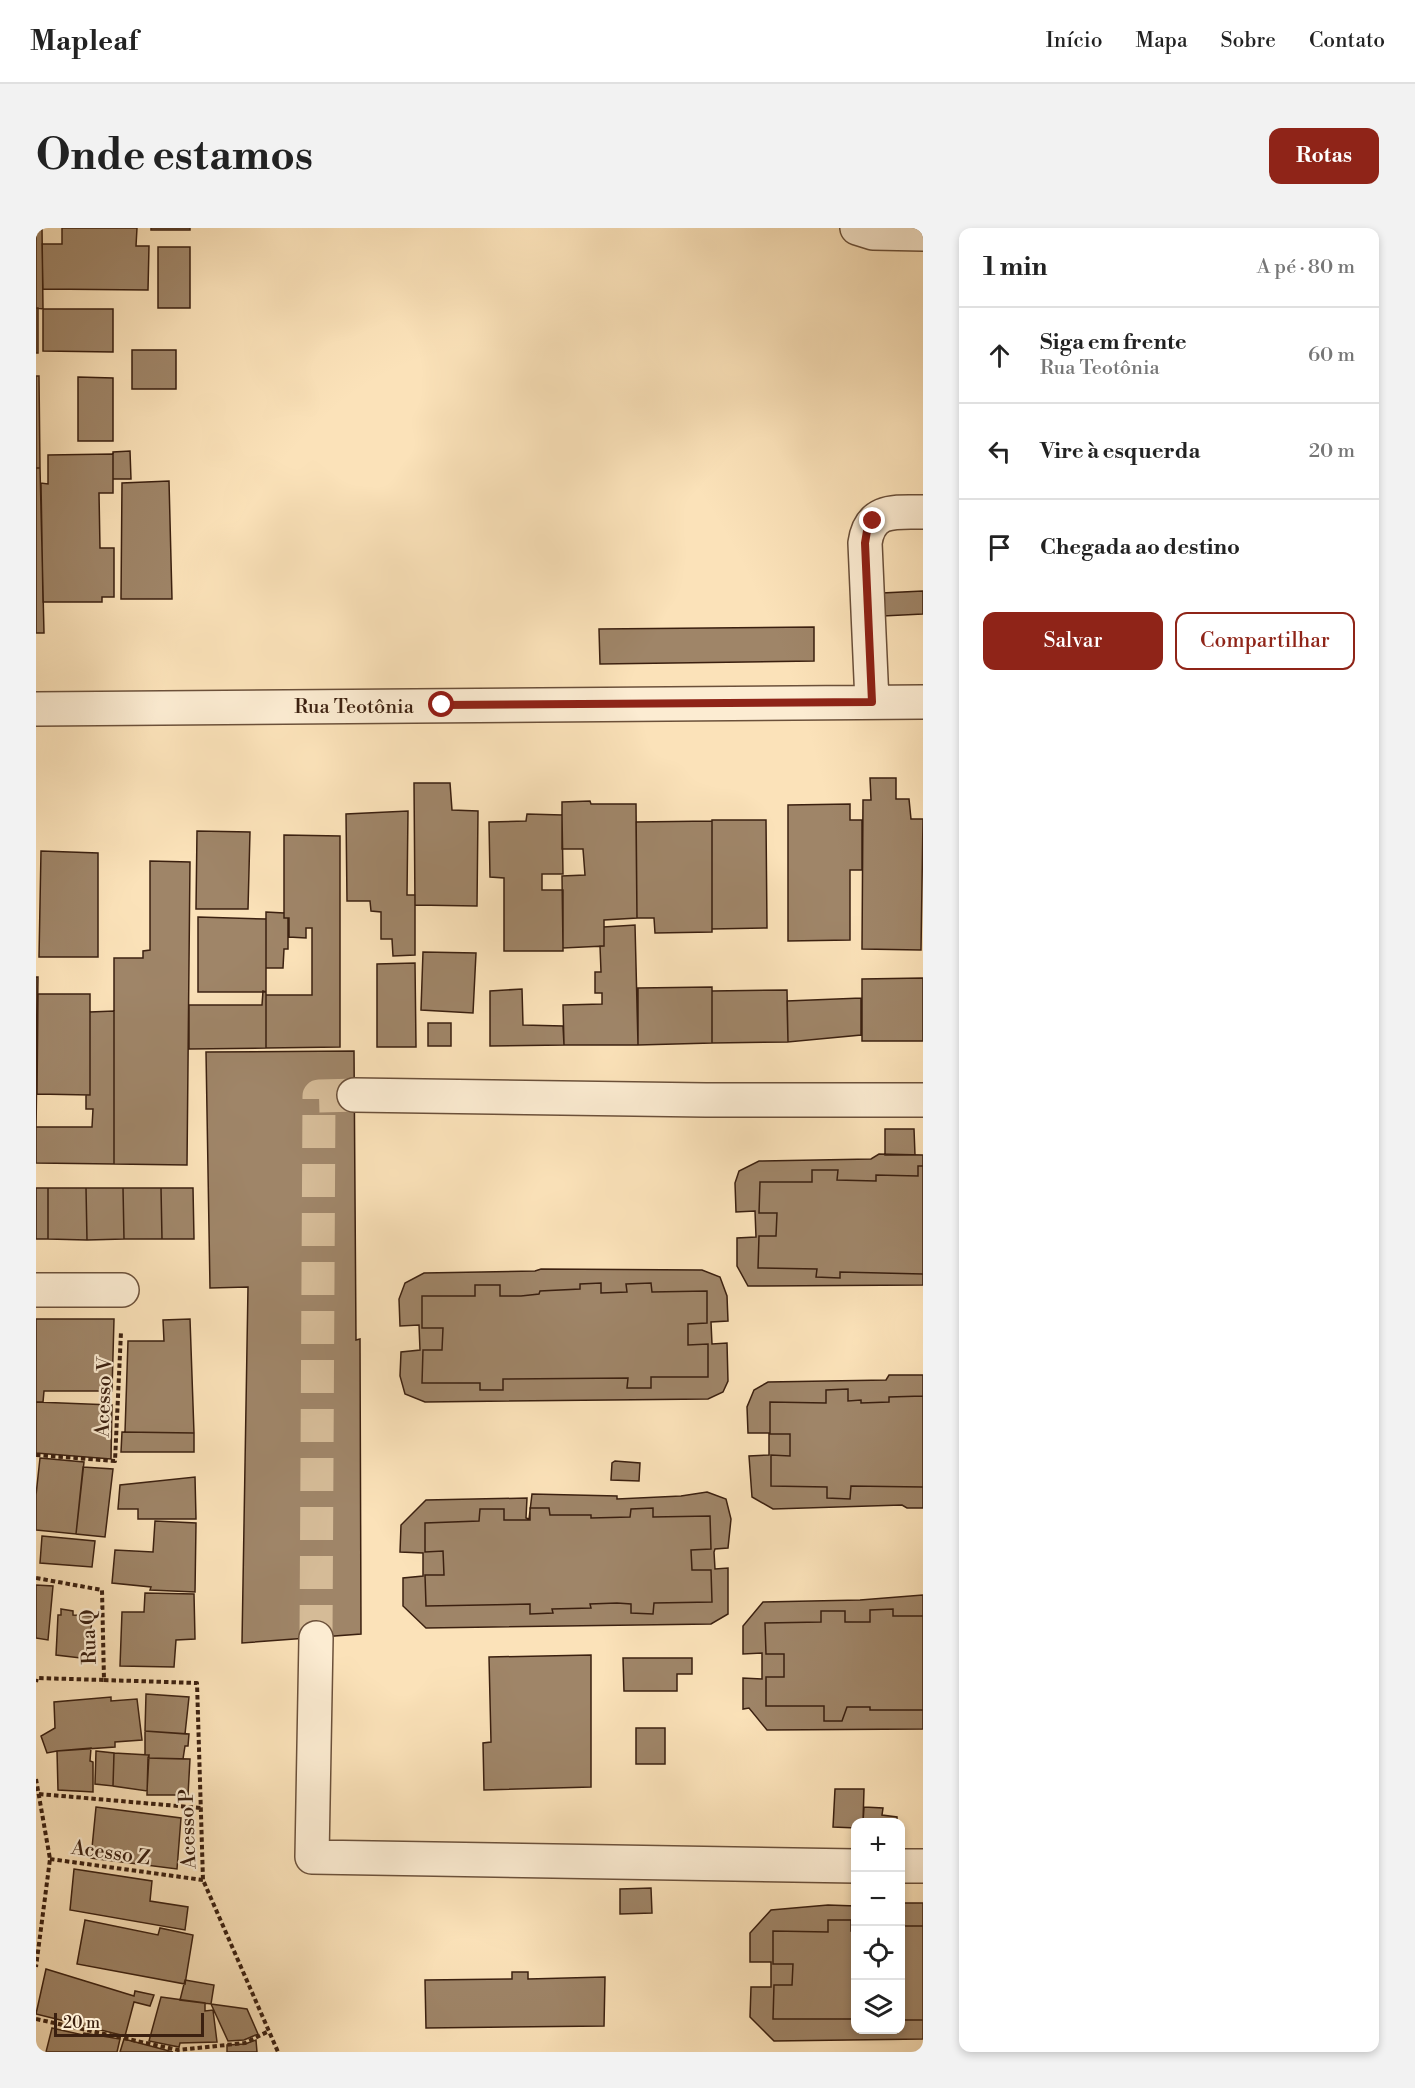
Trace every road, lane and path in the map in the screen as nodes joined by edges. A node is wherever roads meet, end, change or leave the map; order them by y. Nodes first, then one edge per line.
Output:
1 (857, 228) edge
2 (923, 234) edge
3 (923, 512) edge
4 (872, 702) junction
5 (923, 702) edge
6 (36, 709) edge
7 (354, 1095) tunnel mouth
8 (923, 1100) edge
9 (36, 1290) edge
10 (122, 1290) joint
11 (36, 1455) edge
12 (36, 1578) edge
13 (316, 1638) tunnel mouth
14 (104, 1680) junction
15 (36, 1682) edge
16 (36, 1779) edge
17 (39, 1794) junction
18 (201, 1808) junction
19 (50, 1859) junction
20 (851, 1866) edge
21 (905, 1866) edge
22 (923, 1866) edge
23 (203, 1880) junction
24 (36, 1919) edge
25 (42, 1919) junction
26 (36, 1967) edge
27 (36, 2019) edge
28 (269, 2031) junction
29 (278, 2052) edge

1 - 2 street
3 - 4 street
4 - 5 street, Rua Teotônia
4 - 6 street, Rua Teotônia
7 - 8 street
9 - 10 street
10 - 11 path, Acesso V
12 - 14 path, Rua Q
13 - 20 street
14 - 15 path, Rua Q
14 - 18 path, Acesso P
16 - 17 path
17 - 18 path
17 - 19 path
18 - 23 path, Acesso P
19 - 23 path, Acesso Z
19 - 25 path
21 - 22 street
23 - 28 path, Acesso P
24 - 25 path
25 - 26 path
27 - 28 path
28 - 29 path, Acesso P

